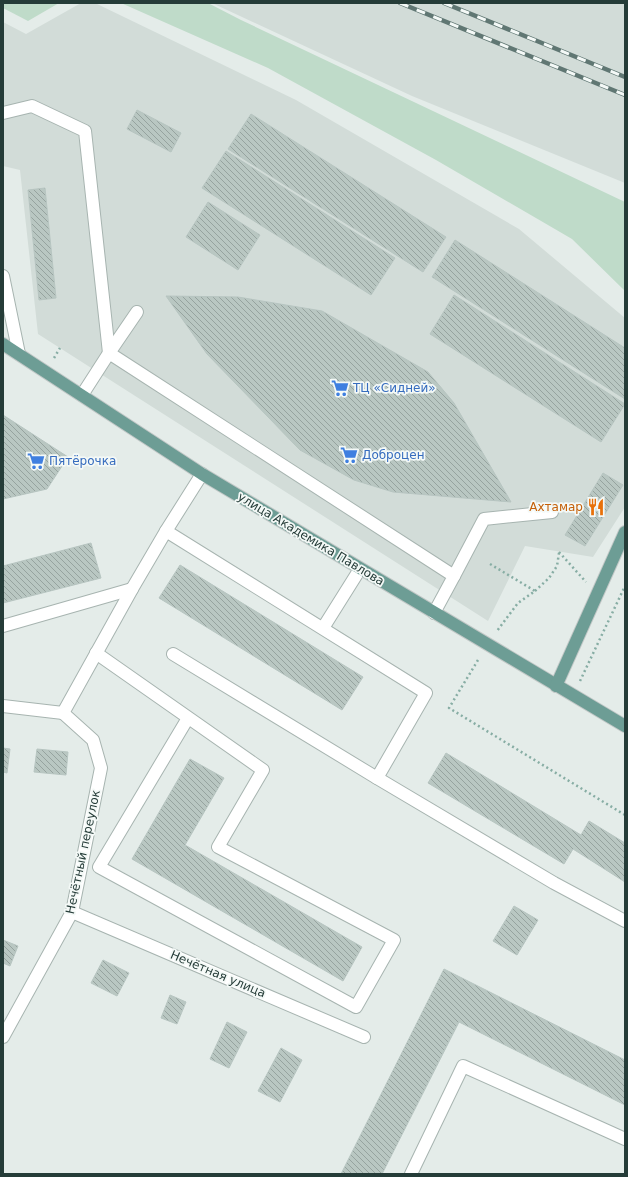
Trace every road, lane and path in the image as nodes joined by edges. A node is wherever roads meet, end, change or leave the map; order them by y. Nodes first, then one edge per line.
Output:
1 (3, 113) edge
2 (3, 276) edge
3 (137, 312) dead end
4 (3, 344) edge
5 (109, 353) junction
6 (19, 354) junction
7 (82, 395) junction
8 (202, 474) junction
9 (552, 512) dead end
10 (166, 531) junction
11 (625, 532) edge
12 (490, 564) dead end
13 (360, 569) junction
14 (454, 576) junction
15 (625, 586) edge
16 (132, 589) junction
17 (535, 591) junction
18 (598, 593) junction
19 (434, 613) junction
20 (3, 626) edge
21 (323, 628) junction
22 (494, 635) dead end
23 (96, 653) junction
24 (173, 654) dead end
25 (478, 660) dead end
26 (556, 686) junction
27 (573, 696) junction
28 (3, 706) edge
29 (63, 713) junction
30 (188, 718) junction
31 (625, 726) edge
32 (377, 778) junction
33 (625, 815) edge
34 (72, 912) junction
35 (625, 921) edge
36 (3, 1037) edge
37 (364, 1037) dead end
38 (625, 1139) edge
39 (411, 1174) edge

1 - 5 street
2 - 6 street
3 - 5 street
4 - 6 main road, улица Академика Павлова
5 - 7 street
5 - 14 street
6 - 7 main road, улица Академика Павлова
7 - 8 main road, улица Академика Павлова
8 - 10 street
8 - 13 main road, улица Академика Павлова
9 - 14 street
10 - 16 street
10 - 21 street
11 - 18 main road
12 - 17 path
13 - 19 main road, улица Академика Павлова
13 - 21 street
14 - 19 street
15 - 27 path
16 - 20 street
16 - 23 street
17 - 18 path
17 - 22 path
18 - 26 main road
19 - 26 main road, улица Академика Павлова
21 - 32 street
23 - 29 street
23 - 30 street
24 - 32 street
25 - 33 path
26 - 27 main road, улица Академика Павлова
27 - 31 main road, улица Академика Павлова
28 - 29 street
29 - 34 street, Нечётный переулок
30 - 30 street
32 - 35 street
34 - 36 street, Нечётный переулок
34 - 37 street, Нечётная улица
38 - 39 street

